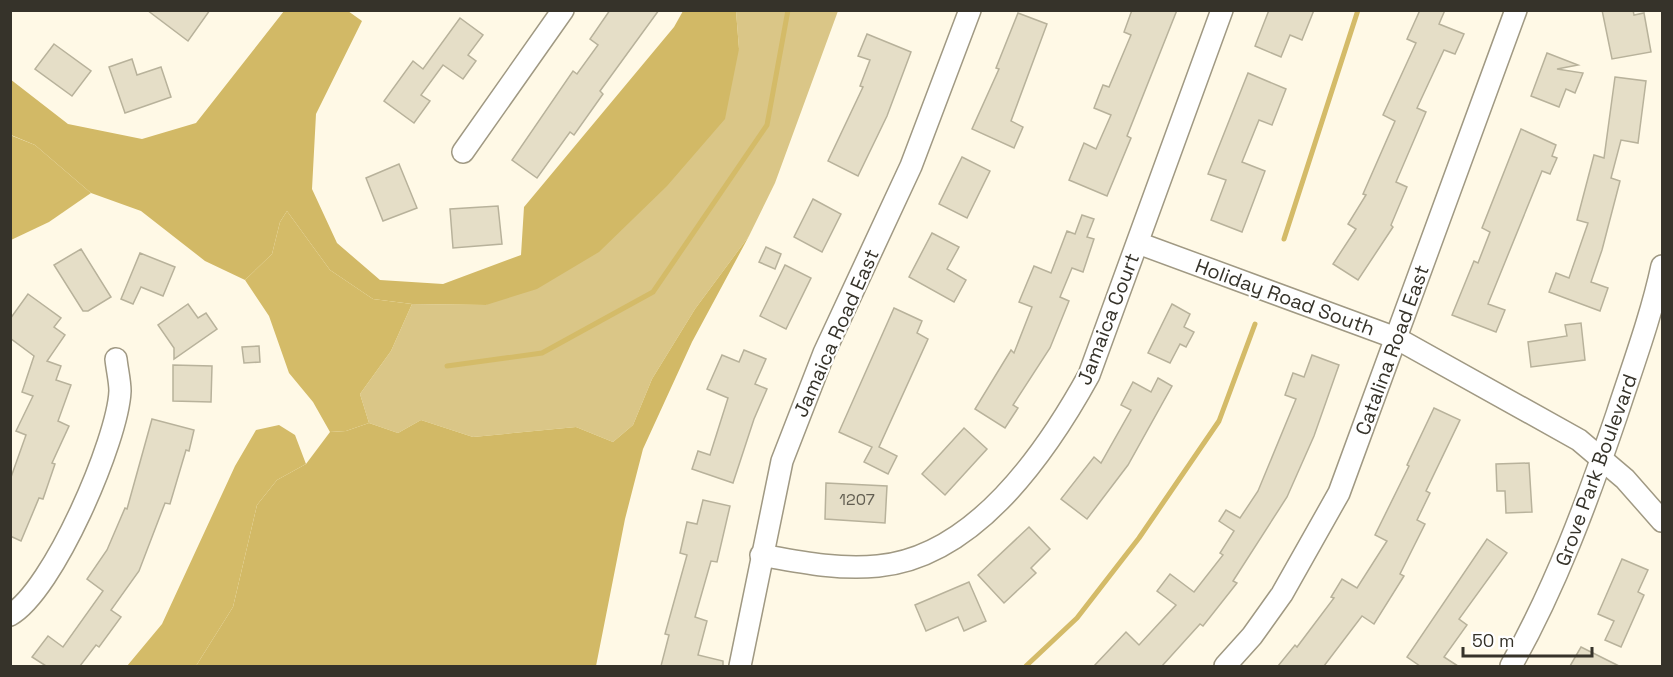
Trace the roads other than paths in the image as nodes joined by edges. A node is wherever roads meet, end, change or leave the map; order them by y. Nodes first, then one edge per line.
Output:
1 (563, 10) edge
2 (970, 10) edge
3 (1222, 10) edge
4 (1516, 10) edge
5 (463, 152) dead end
6 (1138, 243) junction
7 (1662, 266) edge
8 (1396, 338) junction
9 (116, 359) dead end
10 (1602, 459) junction
11 (1662, 521) edge
12 (761, 555) junction
13 (10, 615) edge
14 (740, 666) edge
15 (1225, 666) edge
16 (1511, 666) edge

1 - 5 street
2 - 12 street, Jamaica Road East
3 - 6 street, Jamaica Court
4 - 8 street, Catalina Road East
6 - 8 street, Holiday Road South
6 - 12 street, Jamaica Court
7 - 10 street, Grove Park Boulevard
8 - 10 street, Holiday Road South
8 - 15 street, Catalina Road East
9 - 13 street
10 - 11 street, Holiday Road South
10 - 16 street, Grove Park Boulevard
12 - 14 street, Jamaica Road East

